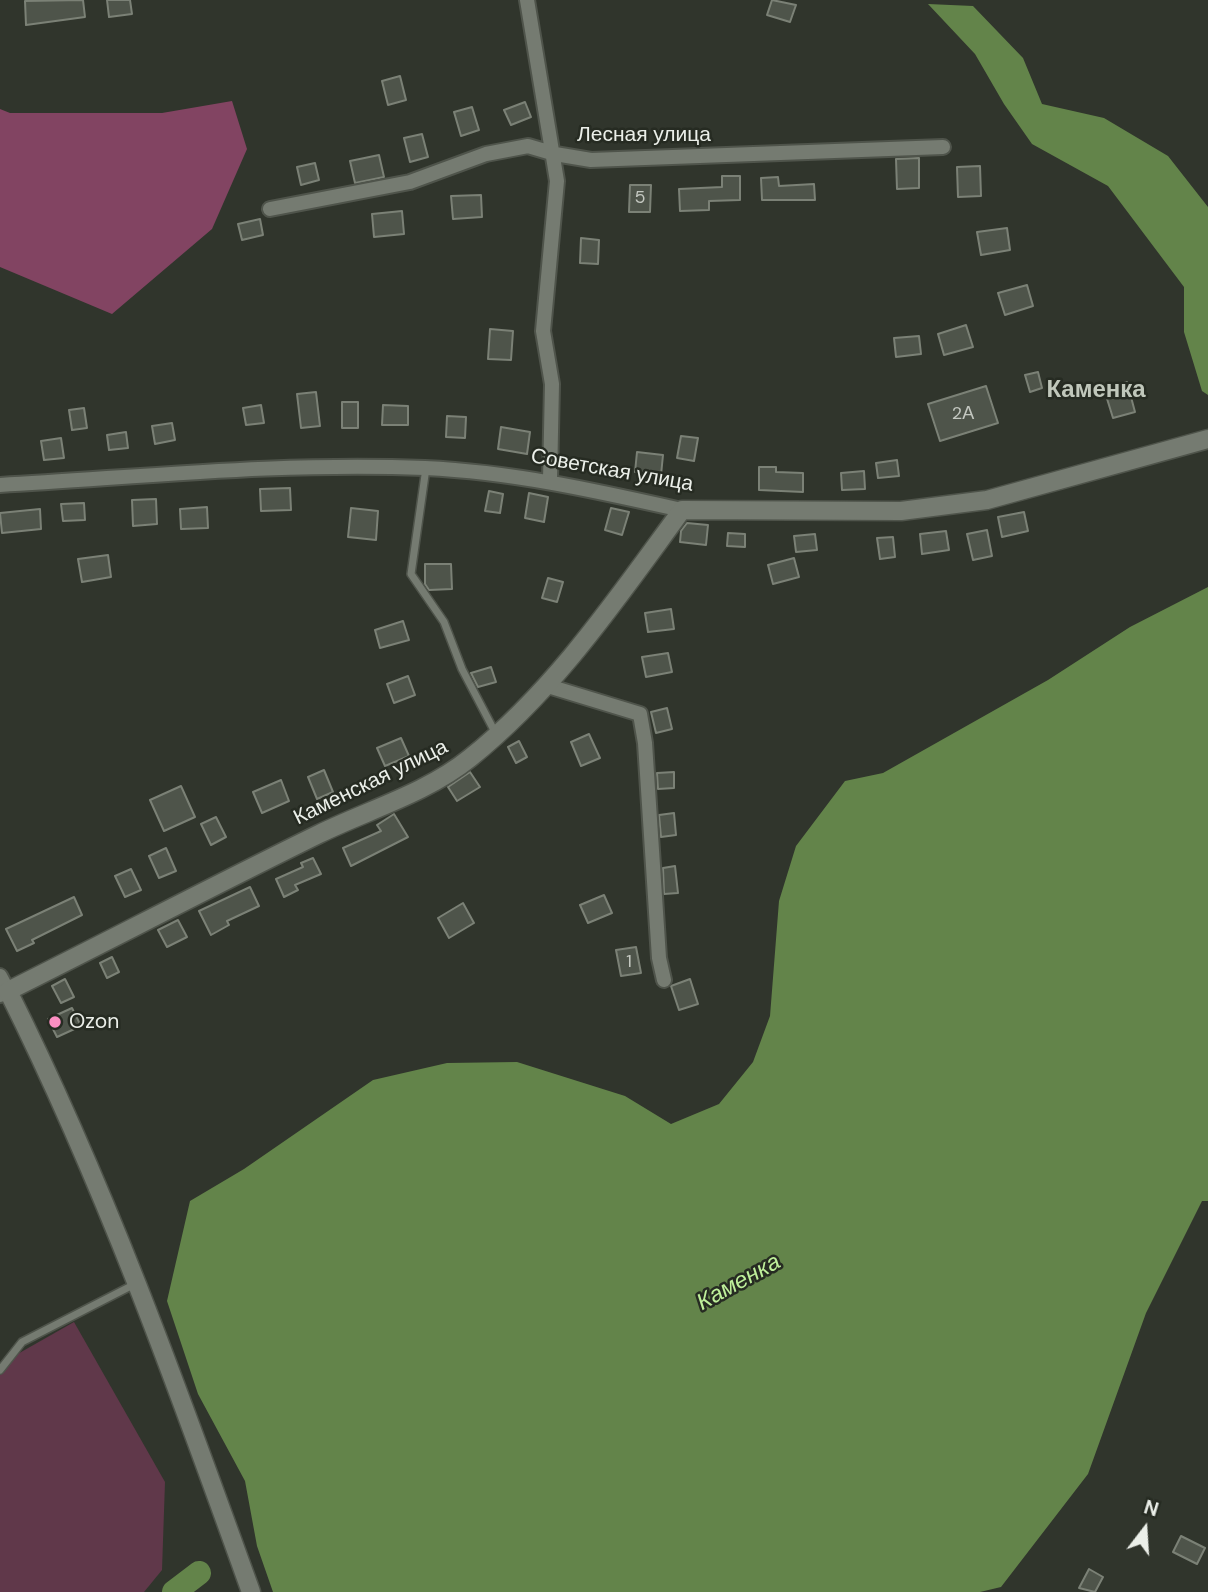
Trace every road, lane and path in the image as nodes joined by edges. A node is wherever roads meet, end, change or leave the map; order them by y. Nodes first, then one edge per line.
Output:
1 (527, 0) edge
2 (943, 147) dead end
3 (555, 154) junction
4 (271, 209) dead end
5 (1208, 439) edge
6 (426, 468) junction
7 (550, 480) junction
8 (0, 485) edge
9 (682, 510) junction
10 (548, 686) junction
11 (496, 734) junction
12 (664, 980) dead end
13 (3, 988) edge
14 (137, 1282) junction
15 (0, 1370) edge
16 (251, 1592) edge

1 - 3 street
2 - 3 street, Лесная улица
3 - 4 street, Лесная улица
3 - 7 street
5 - 9 street, Советская улица
6 - 7 street, Советская улица
6 - 8 street, Советская улица
6 - 11 lane
7 - 9 street, Советская улица
9 - 10 street, Каменская улица
10 - 11 street, Каменская улица
10 - 12 street
11 - 13 street, Каменская улица
13 - 14 street
14 - 15 lane
14 - 16 street

